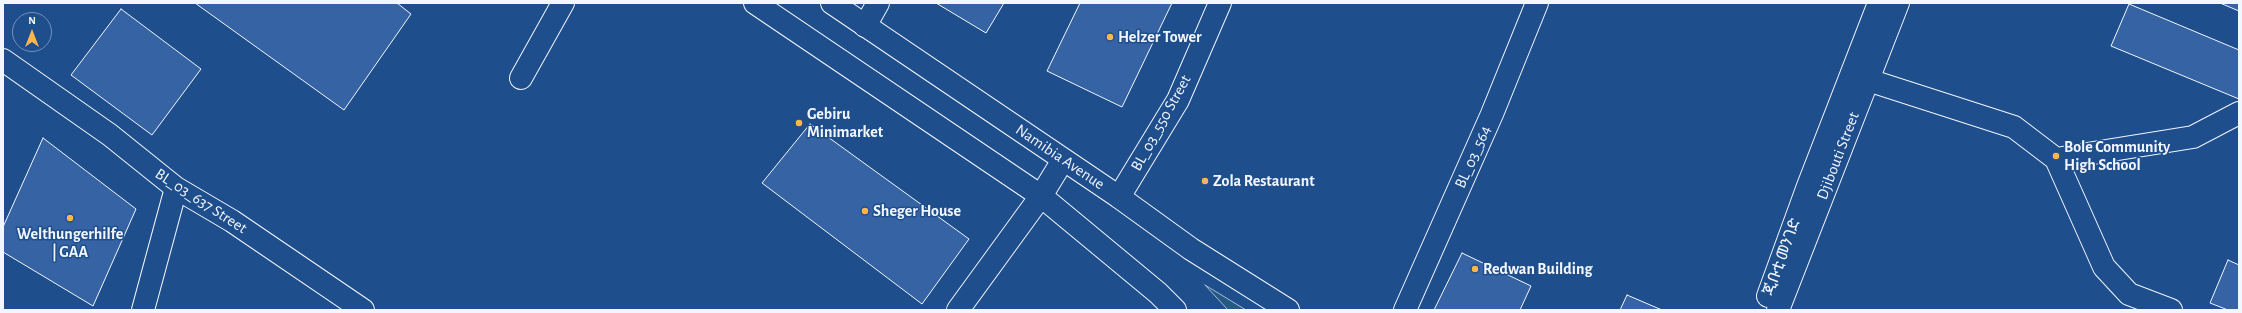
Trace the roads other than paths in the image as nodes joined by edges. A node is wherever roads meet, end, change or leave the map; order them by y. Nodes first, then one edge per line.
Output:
1 (563, 3) edge
2 (755, 3) edge
3 (832, 3) edge
4 (878, 3) edge
5 (1220, 3) edge
6 (1536, 3) edge
7 (1879, 3) edge
8 (1898, 3) edge
9 (865, 26) junction
10 (3, 60) edge
11 (521, 78) dead end
12 (1868, 80) junction
13 (2239, 113) edge
14 (2056, 159) junction
15 (1063, 160) junction
16 (176, 188) junction
17 (1041, 196) junction
18 (1119, 197) junction
19 (143, 310) edge
20 (363, 310) edge
21 (958, 310) edge
22 (1175, 310) edge
23 (1288, 310) edge
24 (1405, 310) edge
25 (1763, 310) edge
26 (1778, 310) edge
27 (2170, 310) edge

1 - 11 main road
2 - 17 main road
3 - 9 main road, Namibia Avenue
4 - 9 main road
5 - 18 main road, BL_03_550 Street
6 - 24 main road, BL_03_564
7 - 25 main road, ጂቡቲ መንገድ
8 - 12 main road, Djibouti Street
9 - 15 main road, Namibia Avenue
10 - 16 main road, BL_03_637 Street
12 - 14 main road
12 - 26 main road, Djibouti Street
13 - 14 main road
14 - 27 main road
15 - 17 main road
15 - 18 main road, Namibia Avenue
16 - 19 main road
16 - 20 main road, BL_03_637 Street
17 - 21 main road
17 - 22 main road
18 - 23 main road, Namibia Avenue

